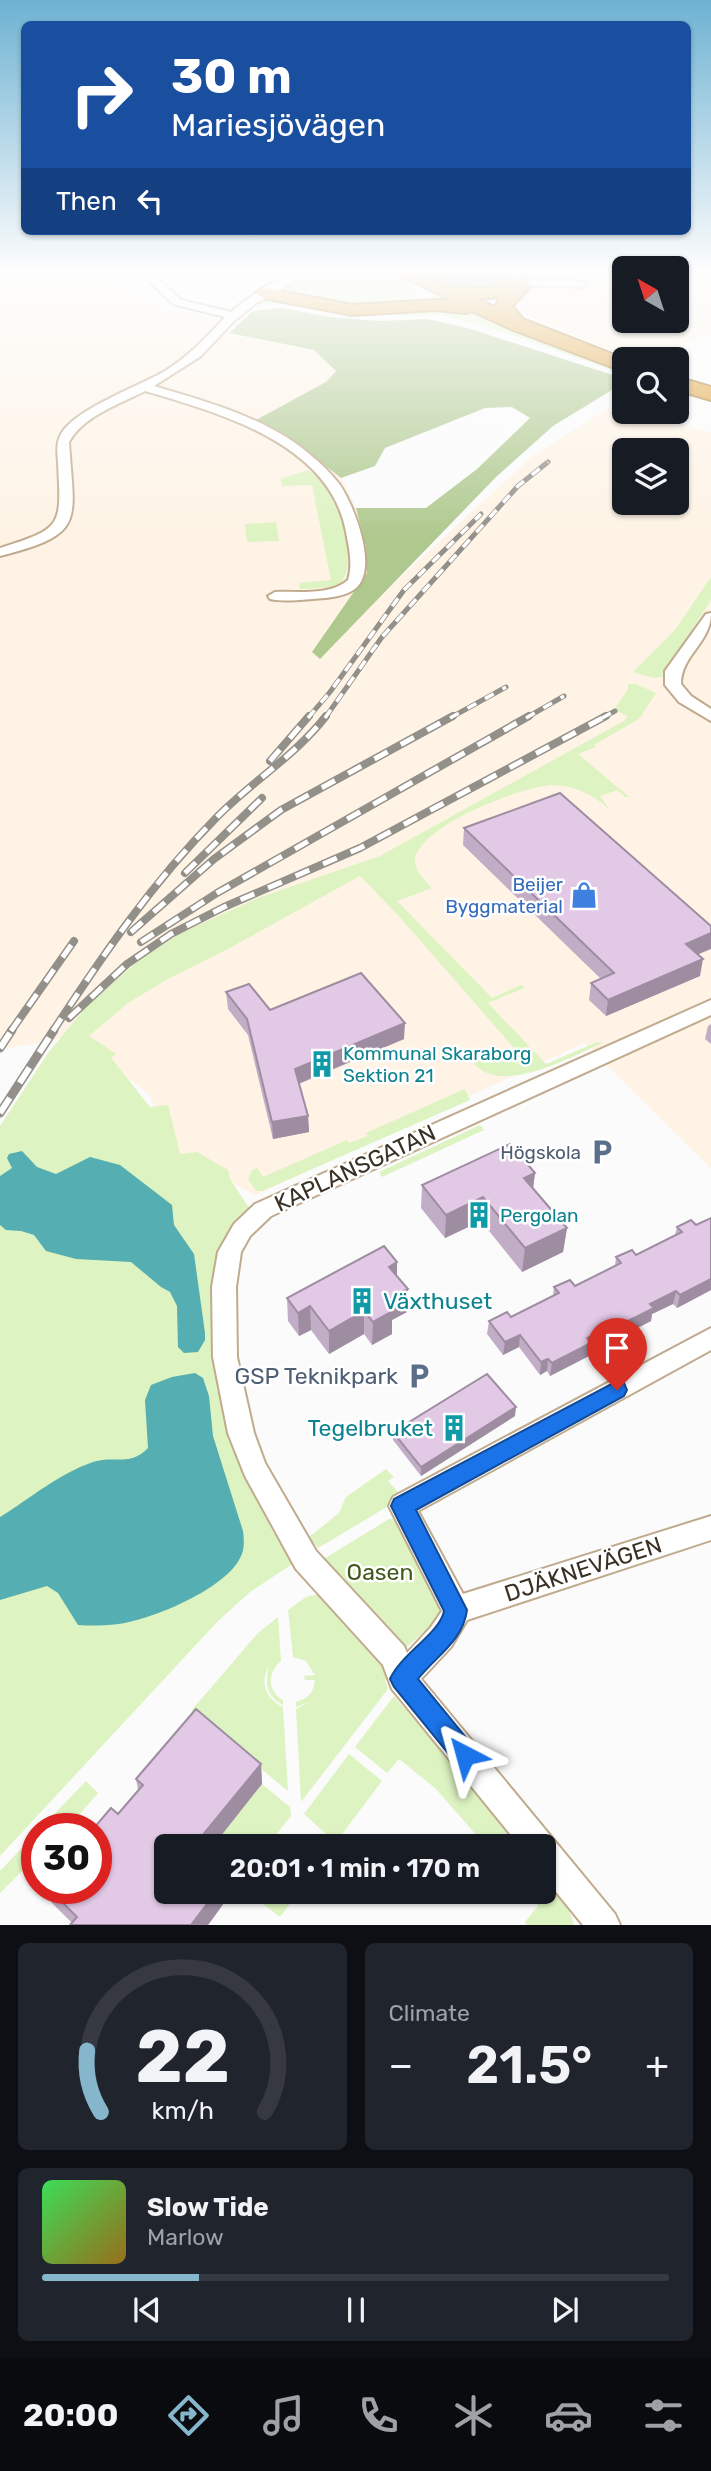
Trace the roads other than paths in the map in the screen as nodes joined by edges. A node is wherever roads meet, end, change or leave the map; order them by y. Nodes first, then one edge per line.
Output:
1 (186, 361) edge
2 (143, 387) junction
3 (689, 387) edge
4 (711, 394) edge
5 (0, 552) edge
6 (275, 596) dead end
7 (711, 617) edge
8 (711, 716) edge
9 (711, 1007) edge
10 (711, 1338) edge
11 (711, 1528) edge
12 (456, 1610) junction
13 (402, 1679) junction
14 (530, 1834) edge
15 (556, 1867) edge
16 (604, 1925) edge

1 - 2 street
2 - 5 street
2 - 6 street
3 - 4 highway
7 - 8 street
9 - 13 street, KAPLANSGATAN
10 - 12 street
11 - 12 street, DJÄKNEVÄGEN
12 - 13 street
13 - 14 street, KAPLANSGATAN
15 - 16 street

